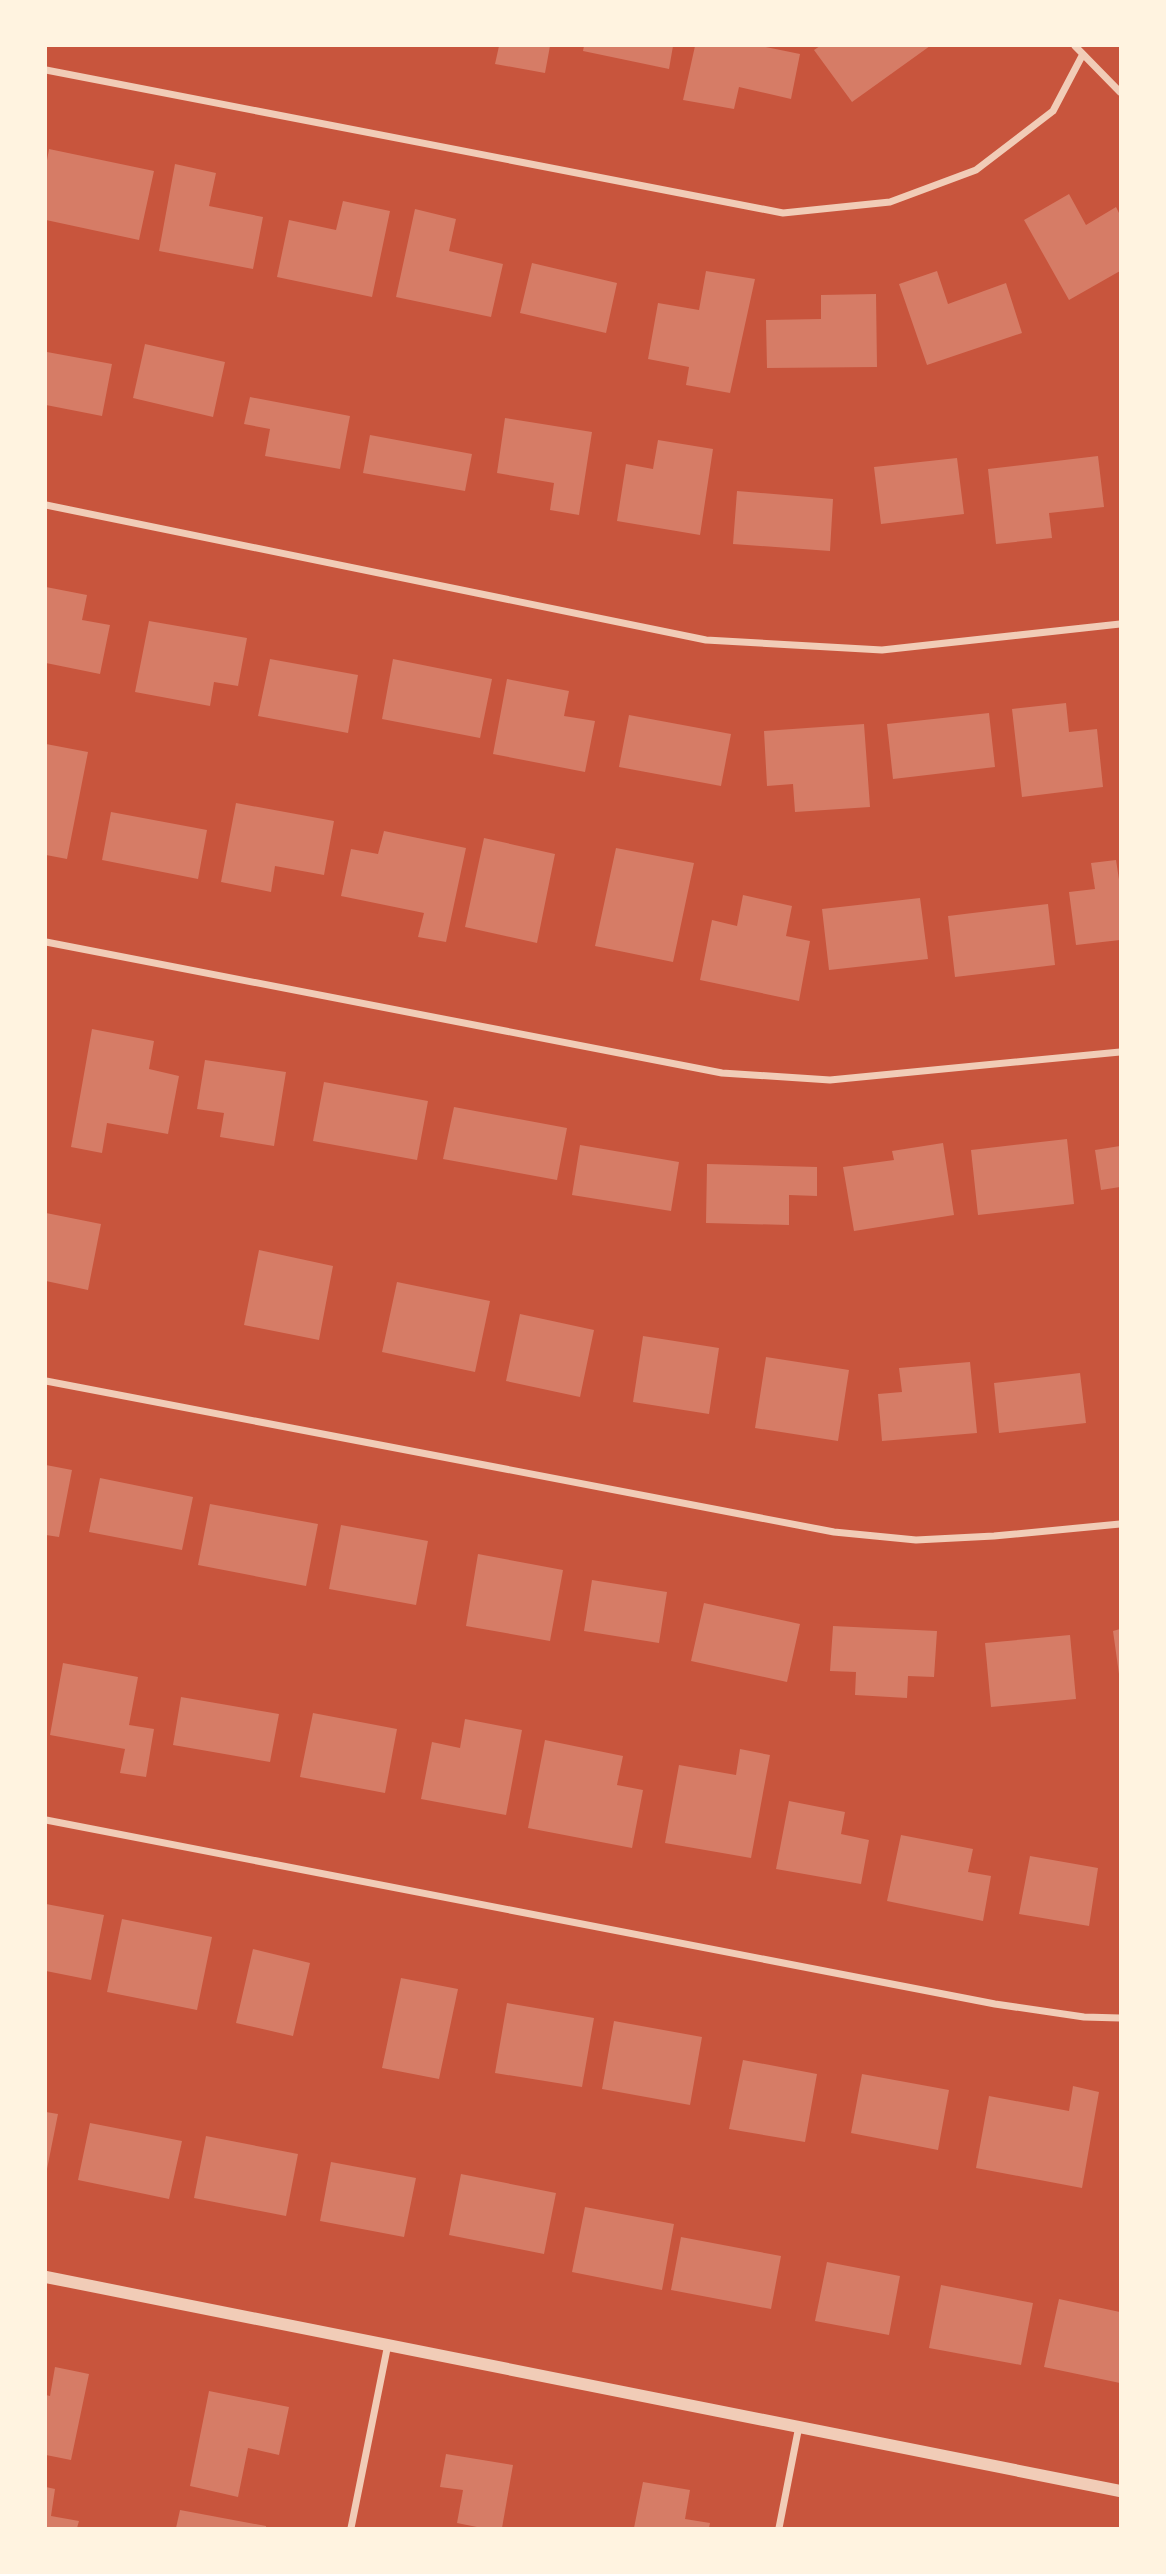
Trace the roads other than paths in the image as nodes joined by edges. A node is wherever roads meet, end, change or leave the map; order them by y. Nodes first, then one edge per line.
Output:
1 (1074, 46) edge
2 (1083, 54) junction
3 (46, 70) edge
4 (1121, 92) edge
5 (46, 505) edge
6 (1121, 624) edge
7 (46, 942) edge
8 (1121, 1052) edge
9 (46, 1381) edge
10 (1121, 1524) edge
11 (46, 1820) edge
12 (1121, 2018) edge
13 (46, 2277) edge
14 (388, 2344) junction
15 (799, 2425) junction
16 (1121, 2491) edge
17 (351, 2529) edge
18 (779, 2529) edge

1 - 2 street
2 - 3 street
2 - 4 street
5 - 6 street
7 - 8 street
9 - 10 street
11 - 12 street
13 - 14 street
14 - 15 street
14 - 17 street
15 - 16 street
15 - 18 street

